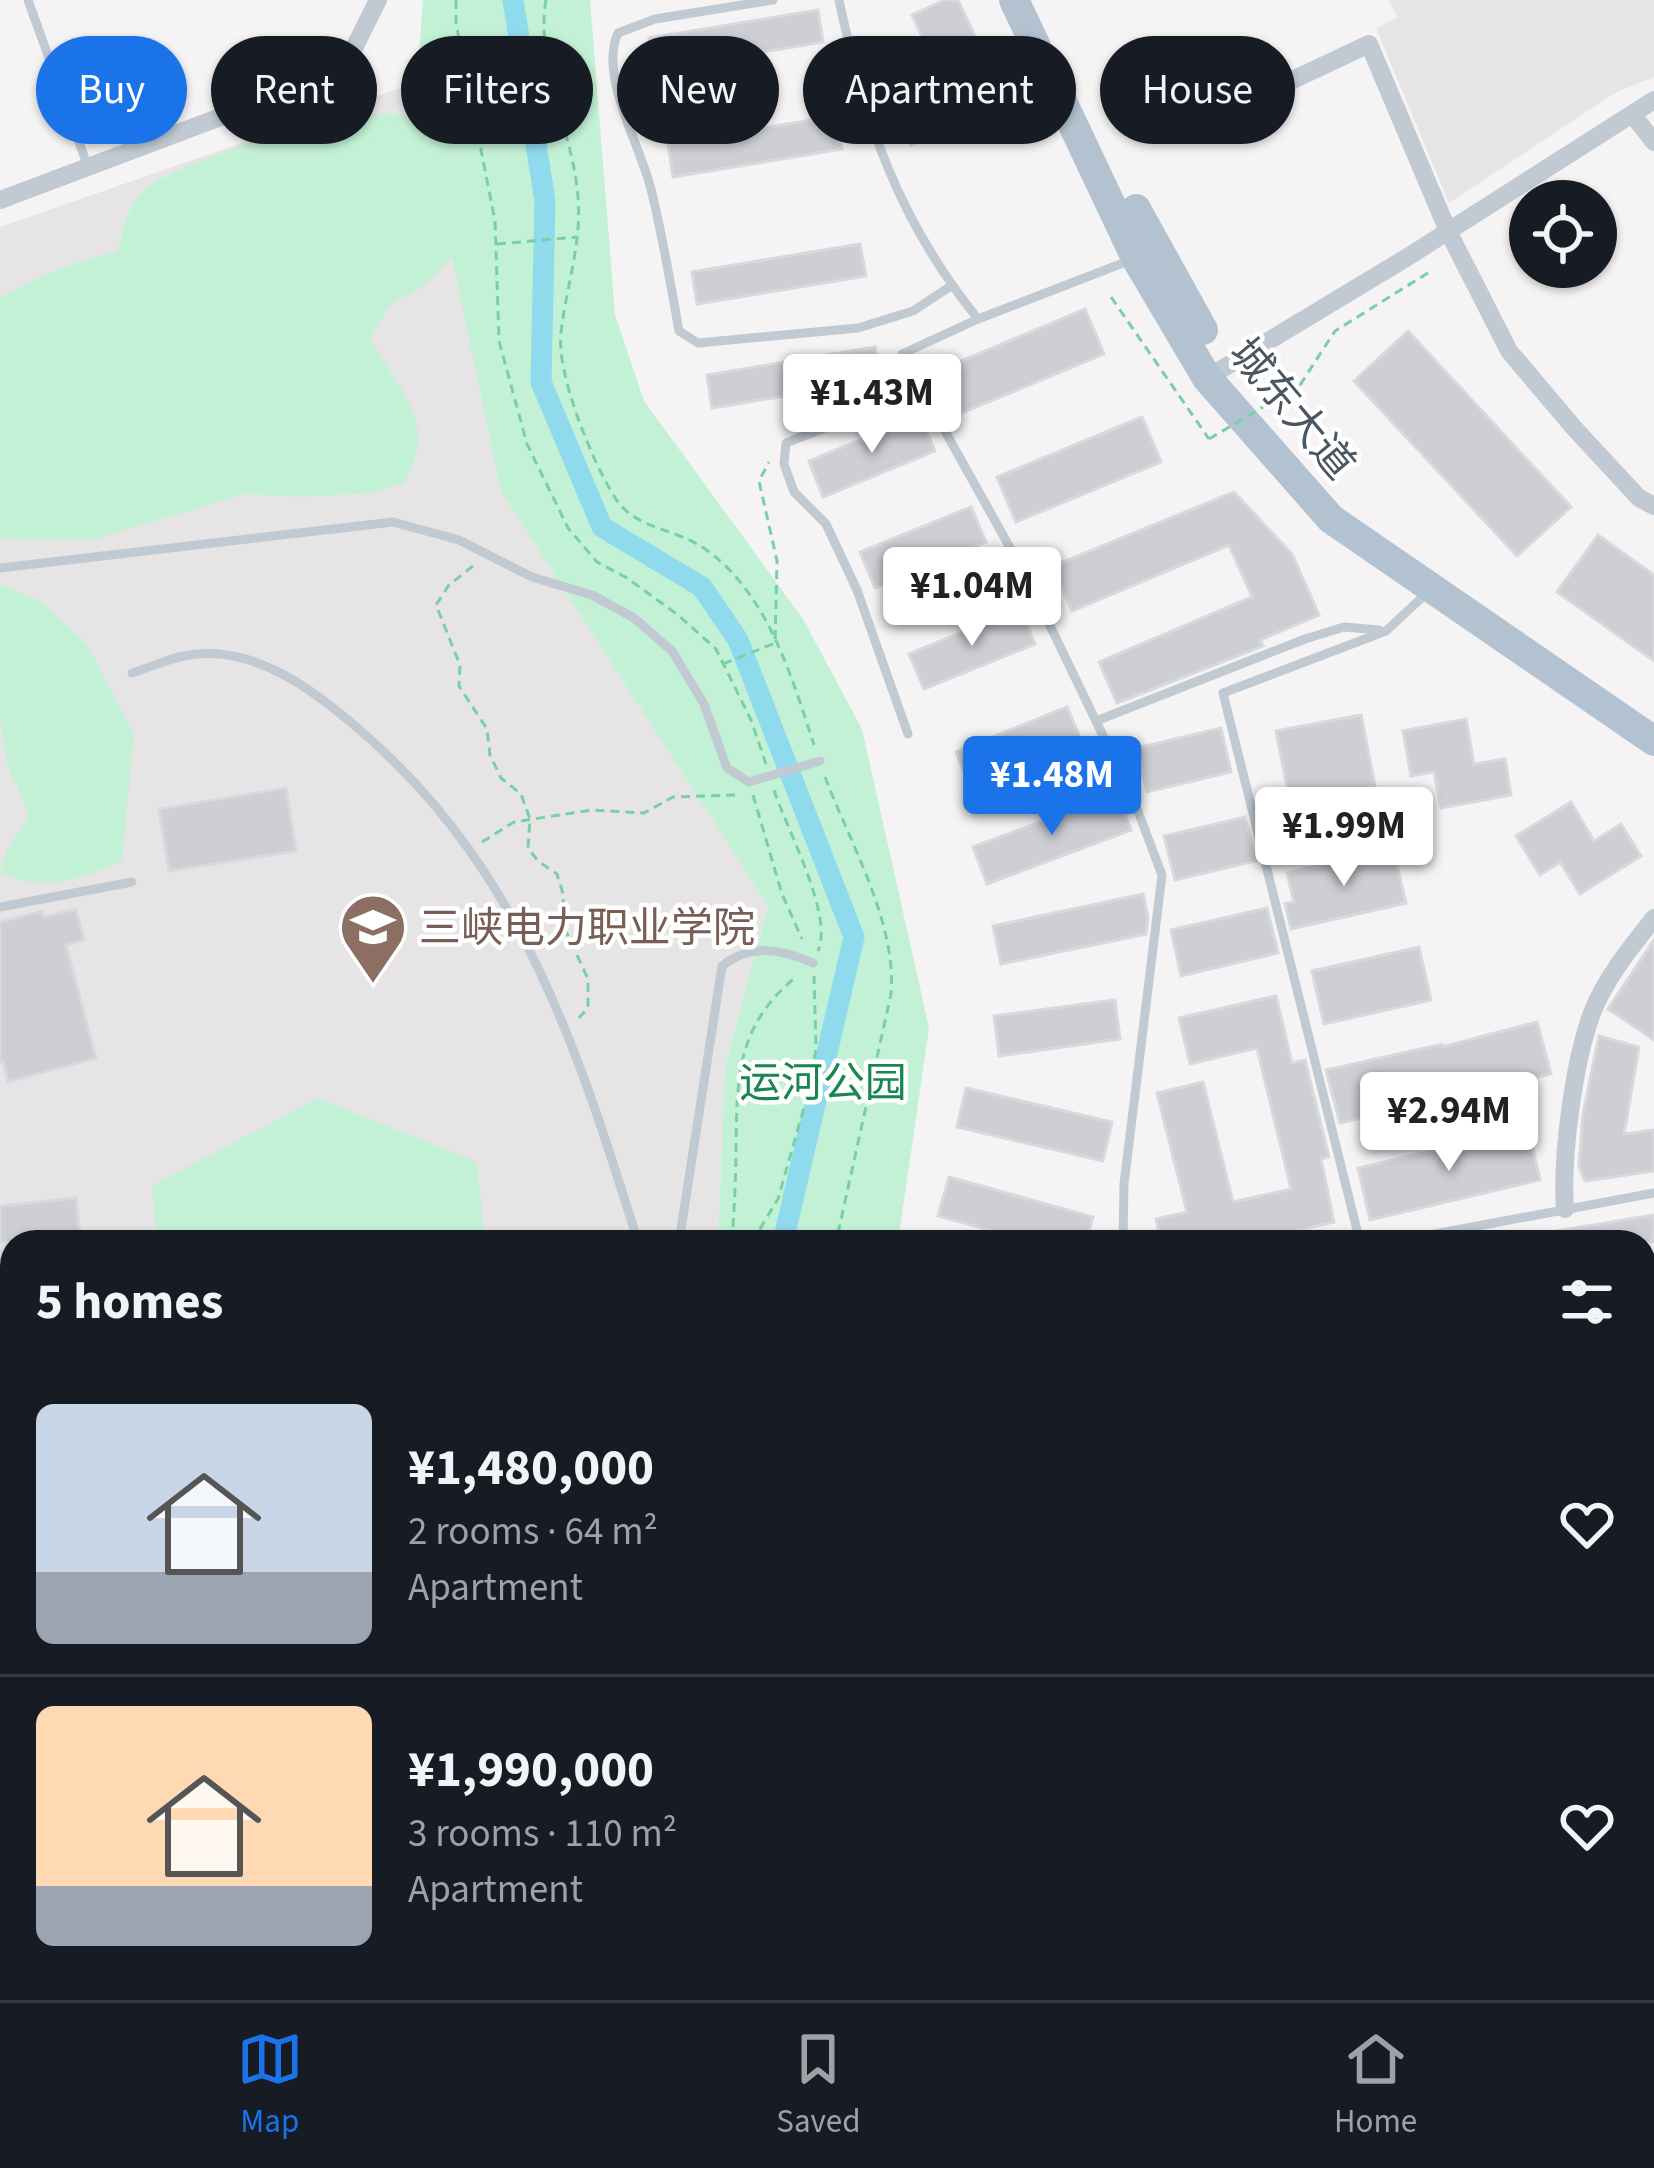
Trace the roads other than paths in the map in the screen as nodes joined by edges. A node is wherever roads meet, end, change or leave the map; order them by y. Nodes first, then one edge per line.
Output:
1 (28, 0) edge
2 (378, 0) edge
3 (772, 0) edge
4 (839, 0) edge
5 (1014, 0) edge
6 (1037, 0) edge
7 (1295, 79) edge
8 (1654, 100) edge
9 (1632, 114) junction
10 (1654, 142) edge
11 (88, 167) junction
12 (0, 200) edge
13 (1448, 231) junction
14 (1136, 258) junction
15 (951, 286) junction
16 (978, 319) junction
17 (1216, 373) junction
18 (922, 390) junction
19 (1649, 496) edge
20 (0, 568) edge
21 (1432, 589) junction
22 (1386, 631) junction
23 (132, 673) dead end
24 (1654, 716) edge
25 (1096, 721) junction
26 (908, 734) dead end
27 (1654, 741) edge
28 (820, 761) road end
29 (132, 882) dead end
30 (0, 908) edge
31 (1654, 918) edge
32 (813, 963) road end
33 (1654, 1193) edge
34 (1565, 1209) junction
35 (634, 1230) edge
36 (681, 1230) edge
37 (1123, 1230) edge
38 (1357, 1230) edge
39 (1455, 1230) edge

1 - 11 lane
2 - 11 street
3 - 15 lane
4 - 15 lane
5 - 14 main road, 城东大道
6 - 17 main road, 城东大道
7 - 13 street
8 - 9 street
9 - 10 street
9 - 13 street
11 - 12 street
13 - 17 street
13 - 19 street
14 - 16 lane
14 - 17 main road, 城东大道
15 - 16 lane
16 - 18 lane
17 - 21 main road, 城东大道
17 - 24 main road, 城东大道
18 - 25 lane
18 - 26 lane
20 - 28 lane, bridge
21 - 22 lane
21 - 27 main road, 城东大道
22 - 25 lane
22 - 38 lane
23 - 35 lane
25 - 37 lane
29 - 30 lane
31 - 34 street
32 - 36 lane
33 - 34 lane
34 - 39 lane

